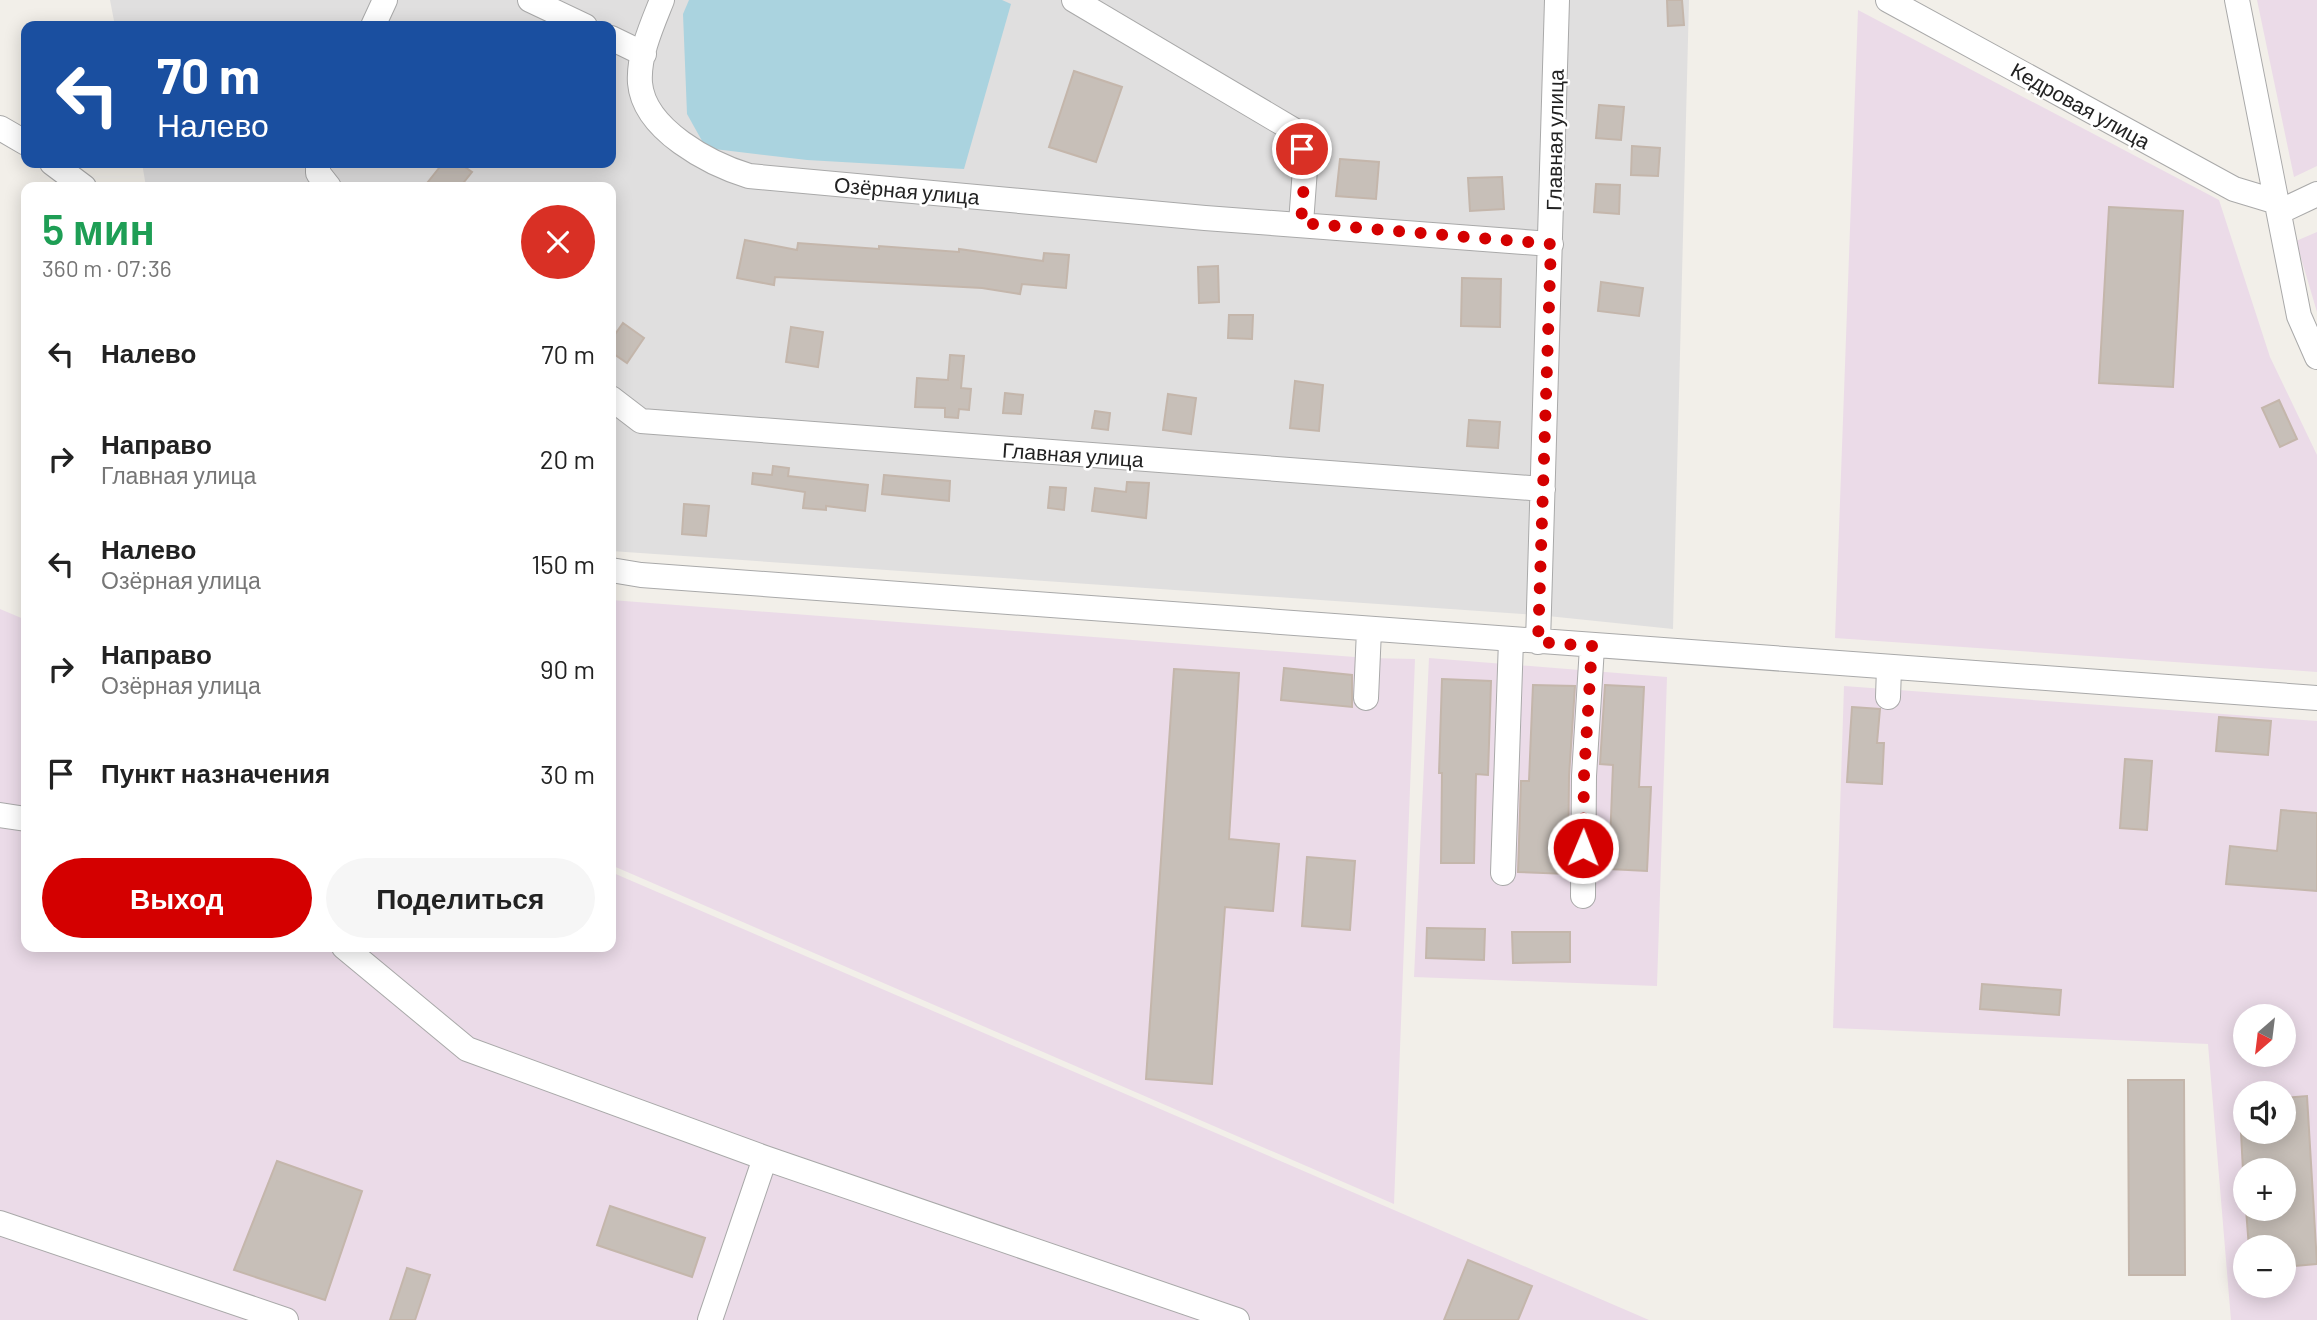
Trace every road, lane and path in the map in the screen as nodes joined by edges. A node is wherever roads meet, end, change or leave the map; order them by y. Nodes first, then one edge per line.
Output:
1 (385, 0) edge
2 (530, 0) edge
3 (662, 0) edge
4 (1074, 0) edge
5 (1557, 0) edge
6 (1888, 0) edge
7 (2237, 0) edge
8 (375, 21) edge
9 (574, 21) edge
10 (616, 40) edge
11 (644, 54) junction
12 (0, 128) edge
13 (21, 140) edge
14 (59, 168) edge
15 (77, 182) edge
16 (2317, 194) edge
17 (2278, 207) junction
18 (1301, 223) junction
19 (1551, 244) junction
20 (2317, 357) edge
21 (616, 402) edge
22 (1543, 489) junction
23 (616, 571) edge
24 (1369, 630) junction
25 (1511, 640) junction
26 (1538, 642) junction
27 (1592, 646) junction
28 (1889, 668) junction
29 (1888, 697) dead end
30 (1366, 698) dead end
31 (2317, 698) edge
32 (0, 815) edge
33 (21, 818) edge
34 (1503, 873) dead end
35 (1583, 896) dead end
36 (350, 952) edge
37 (765, 1158) junction
38 (0, 1223) edge
39 (286, 1320) edge
40 (710, 1320) edge
41 (1237, 1320) edge

1 - 8 street
2 - 9 street
3 - 11 street, Озёрная улица
4 - 18 street
5 - 19 street, Главная улица
6 - 17 street, Кедровая улица
7 - 17 street
10 - 11 street
11 - 18 street, Озёрная улица
12 - 13 street
14 - 15 street
16 - 17 street
17 - 20 street
18 - 19 street, Озёрная улица
19 - 22 street, Главная улица
21 - 22 street, Главная улица
22 - 26 street, Главная улица
23 - 24 street
24 - 25 street
24 - 30 street
25 - 26 street
25 - 34 street
26 - 27 street
27 - 28 street
27 - 35 street
28 - 29 street
28 - 31 street
32 - 33 street
36 - 37 street
37 - 40 street
37 - 41 street
38 - 39 street

